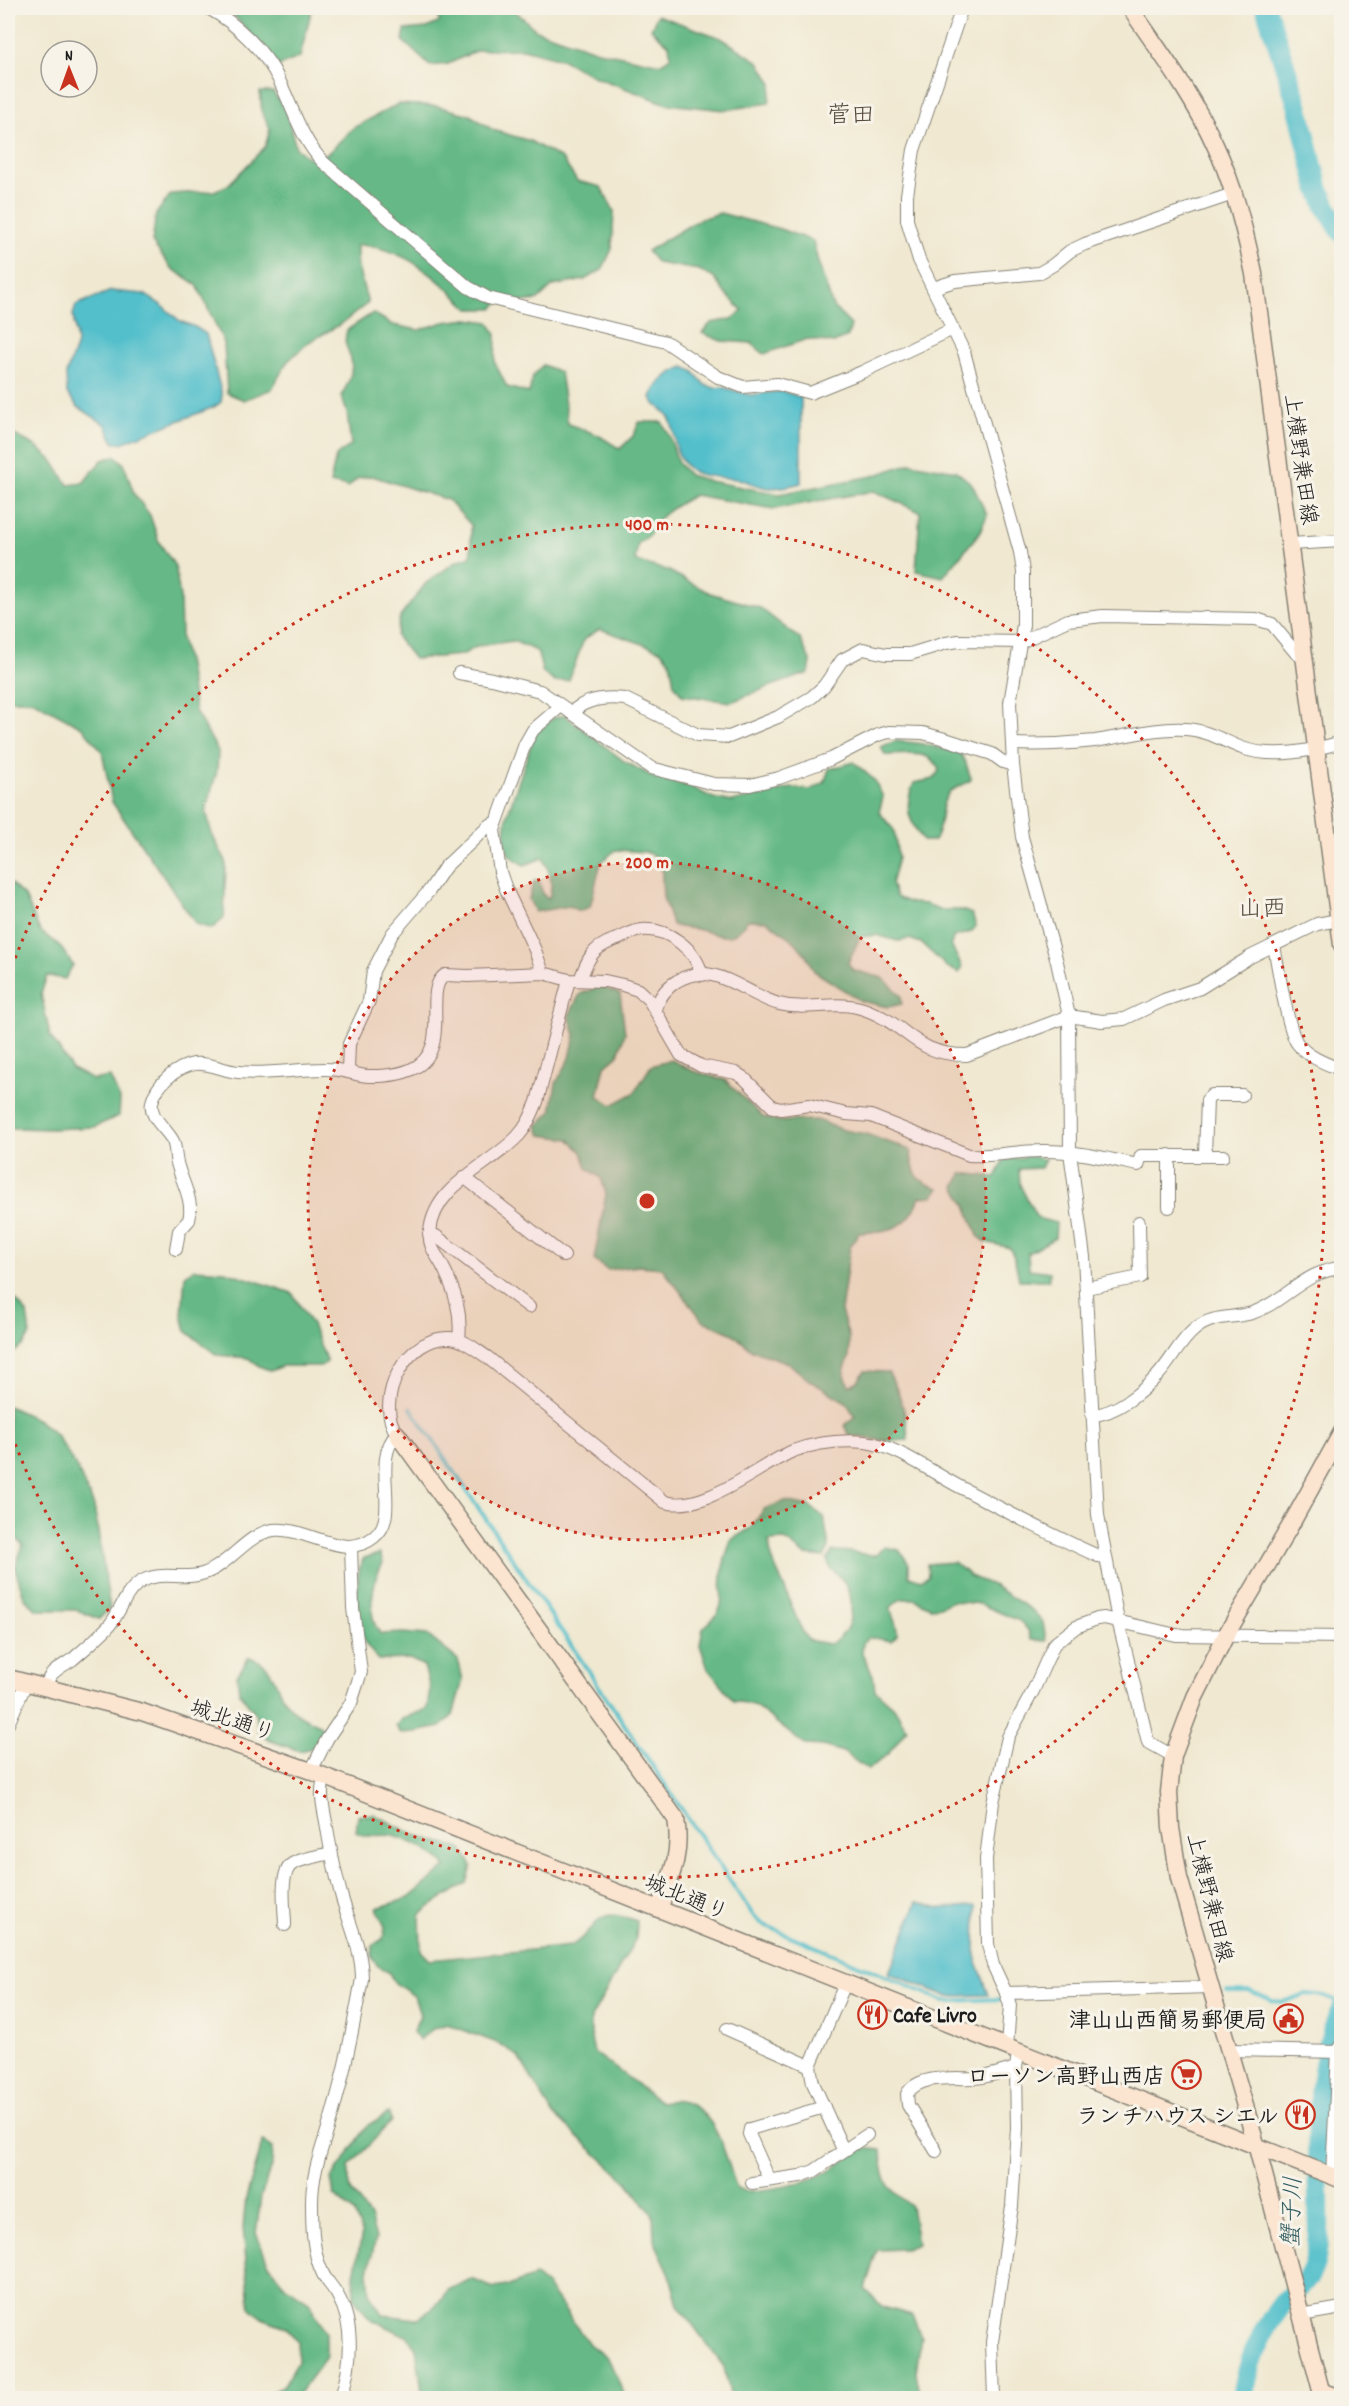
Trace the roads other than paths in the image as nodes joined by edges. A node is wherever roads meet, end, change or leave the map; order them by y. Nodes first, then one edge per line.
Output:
1 (208, 8) edge
2 (962, 8) edge
3 (1104, 8) edge
4 (1109, 8) edge
5 (1130, 8) edge
6 (1233, 194) junction
7 (933, 288) junction
8 (953, 329) junction
9 (1341, 541) edge
10 (1290, 543) junction
11 (1021, 642) junction
12 (1305, 659) junction
13 (459, 673) dead end
14 (566, 709) junction
15 (1341, 742) edge
16 (1012, 744) junction
17 (1316, 748) junction
18 (1013, 765) junction
19 (496, 822) junction
20 (1338, 920) junction
21 (1341, 945) edge
22 (1274, 946) junction
23 (543, 973) junction
24 (702, 975) junction
25 (574, 980) junction
26 (656, 1009) junction
27 (1069, 1016) junction
28 (348, 1070) junction
29 (1341, 1070) edge
30 (1242, 1095) dead end
31 (1070, 1152) junction
32 (1205, 1154) junction
33 (1168, 1155) junction
34 (1223, 1156) dead end
35 (464, 1177) junction
36 (1169, 1207) dead end
37 (1139, 1222) dead end
38 (429, 1234) junction
39 (176, 1249) dead end
40 (564, 1256) dead end
41 (1341, 1268) edge
42 (1086, 1288) junction
43 (529, 1307) dead end
44 (459, 1340) junction
45 (1092, 1415) junction
46 (1341, 1432) edge
47 (397, 1434) junction
48 (351, 1546) junction
49 (1106, 1557) junction
50 (1118, 1620) junction
51 (1226, 1635) junction
52 (1341, 1637) edge
53 (8, 1678) edge
54 (26, 1683) junction
55 (46, 1688) junction
56 (8, 1724) edge
57 (1173, 1756) junction
58 (318, 1774) junction
59 (331, 1853) junction
60 (659, 1909) junction
61 (285, 1925) dead end
62 (845, 1984) junction
63 (1210, 1987) junction
64 (1006, 1993) junction
65 (727, 2029) dead end
66 (1228, 2050) junction
67 (1340, 2050) edge
68 (1013, 2056) junction
69 (810, 2066) junction
70 (824, 2107) junction
71 (867, 2135) dead end
72 (1256, 2144) junction
73 (845, 2149) junction
74 (936, 2151) dead end
75 (1333, 2176) edge
76 (769, 2179) junction
77 (752, 2183) dead end
78 (1341, 2308) edge
79 (1299, 2309) junction
80 (1322, 2395) edge
81 (341, 2398) edge
82 (994, 2398) edge
83 (1341, 2398) edge

1 - 8 street
2 - 7 street
3 - 4 street
5 - 6 main road, 上横野兼田線
6 - 7 street
6 - 10 main road, 上横野兼田線
7 - 8 street
8 - 11 street
9 - 10 street
10 - 12 main road, 上横野兼田線
11 - 12 street
11 - 14 street
11 - 16 street
12 - 17 main road, 上横野兼田線
13 - 14 street
14 - 18 street
14 - 19 street
15 - 17 street
16 - 17 street
16 - 18 street
17 - 20 main road, 上横野兼田線
18 - 27 street
19 - 23 street
19 - 28 street
20 - 21 main road, 上横野兼田線
20 - 22 street
22 - 27 street
22 - 29 street
23 - 25 street
23 - 28 street
24 - 25 street
24 - 26 street
24 - 27 street
25 - 26 street
25 - 35 street
26 - 31 street
27 - 31 street
28 - 39 street
30 - 32 street
31 - 33 street
31 - 42 street
32 - 33 street
32 - 34 street
33 - 36 street
35 - 38 street
35 - 40 street
37 - 42 street
38 - 43 street
38 - 44 street
41 - 45 street
42 - 45 street
44 - 47 street
44 - 49 street
45 - 49 street
46 - 51 main road, 上横野兼田線
47 - 48 street
47 - 60 main road
48 - 55 street
48 - 58 street
49 - 50 street
50 - 51 street
50 - 57 street
50 - 64 street
51 - 52 street
51 - 57 main road, 上横野兼田線
53 - 54 main road, 城北通り
54 - 55 main road, 城北通り
54 - 56 street
55 - 58 main road, 城北通り
57 - 63 main road, 上横野兼田線
58 - 59 street
58 - 60 main road, 城北通り
59 - 61 street
59 - 81 street
60 - 62 main road, 城北通り
62 - 68 main road, 城北通り
62 - 69 street
63 - 64 street
63 - 66 main road, 上横野兼田線
64 - 68 street
65 - 69 street
66 - 67 street
66 - 72 main road, 上横野兼田線
67 - 75 street
68 - 72 main road, 城北通り
68 - 74 street
68 - 82 street
69 - 70 street
70 - 73 street
70 - 76 street
71 - 73 street
72 - 75 main road, 城北通り
72 - 79 main road, 上横野兼田線
73 - 76 street
76 - 77 street
78 - 79 street
79 - 80 main road, 上横野兼田線
80 - 83 main road

